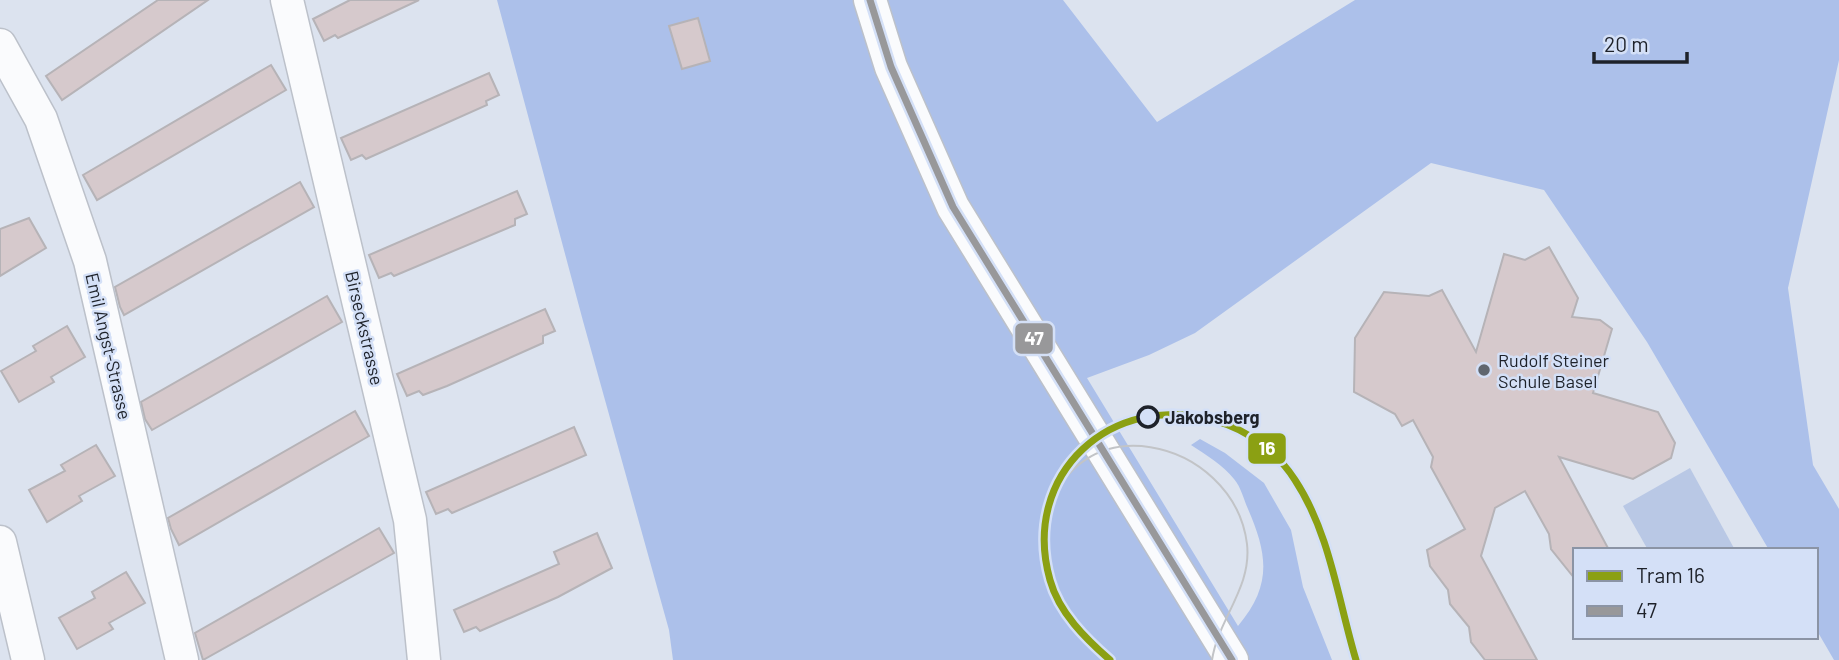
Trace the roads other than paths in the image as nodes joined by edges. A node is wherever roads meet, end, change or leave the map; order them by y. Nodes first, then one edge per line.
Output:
1 (287, 0) edge
2 (870, 0) edge
3 (0, 45) edge
4 (0, 542) edge
5 (27, 660) edge
6 (182, 660) edge
7 (424, 660) edge
8 (1232, 660) edge

1 - 7 street, Birseckstrasse
2 - 8 street
3 - 6 street, Emil Angst-Strasse
4 - 5 street

